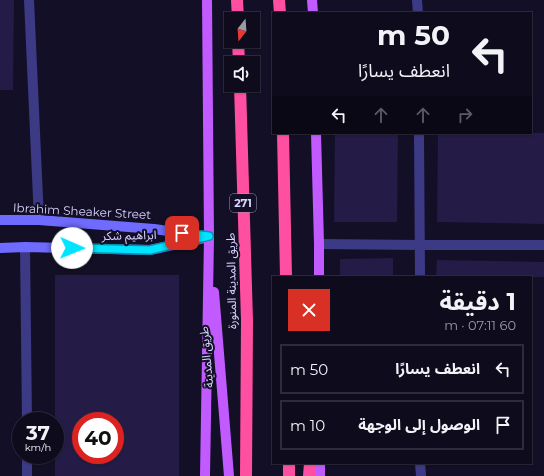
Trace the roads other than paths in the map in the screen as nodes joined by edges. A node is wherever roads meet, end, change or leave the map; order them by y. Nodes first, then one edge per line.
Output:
1 (29, 0) edge
2 (207, 0) edge
3 (237, 0) edge
4 (279, 0) edge
5 (312, 0) edge
6 (417, 0) edge
7 (238, 12) edge
8 (280, 12) edge
9 (313, 12) edge
10 (418, 12) edge
11 (240, 92) edge
12 (283, 134) edge
13 (316, 134) edge
14 (419, 134) edge
15 (0, 220) edge
16 (39, 220) junction
17 (209, 236) junction
18 (319, 244) junction
19 (420, 245) junction
20 (544, 245) edge
21 (26, 247) junction
22 (0, 248) edge
23 (286, 276) edge
24 (318, 276) edge
25 (420, 276) edge
26 (27, 412) edge
27 (27, 464) edge
28 (289, 464) edge
29 (310, 464) edge
30 (320, 464) edge
31 (420, 464) edge
32 (27, 476) edge
33 (205, 476) edge
34 (229, 476) edge
35 (246, 476) edge
36 (289, 476) edge
37 (309, 476) edge
38 (320, 476) edge
39 (420, 476) edge

1 - 16 street
2 - 17 main road, طريق المدينة
3 - 7 highway
4 - 8 highway
5 - 9 main road
6 - 10 street
11 - 35 highway, طريق المدينة المنورة / 271
12 - 23 highway
13 - 18 main road
14 - 19 street
15 - 16 street, Ibrahim Sheaker Street
16 - 17 street, Ibrahim Sheaker Street
17 - 21 street, ابراهيم شكر
17 - 33 main road, طريق المدينة
17 - 34 main road, طريق المدينة
18 - 19 street
18 - 24 main road
19 - 20 street
19 - 25 street
21 - 22 street, ابراهيم شكر
21 - 26 street
27 - 32 street
28 - 36 highway
29 - 37 highway
30 - 38 main road
31 - 39 street

